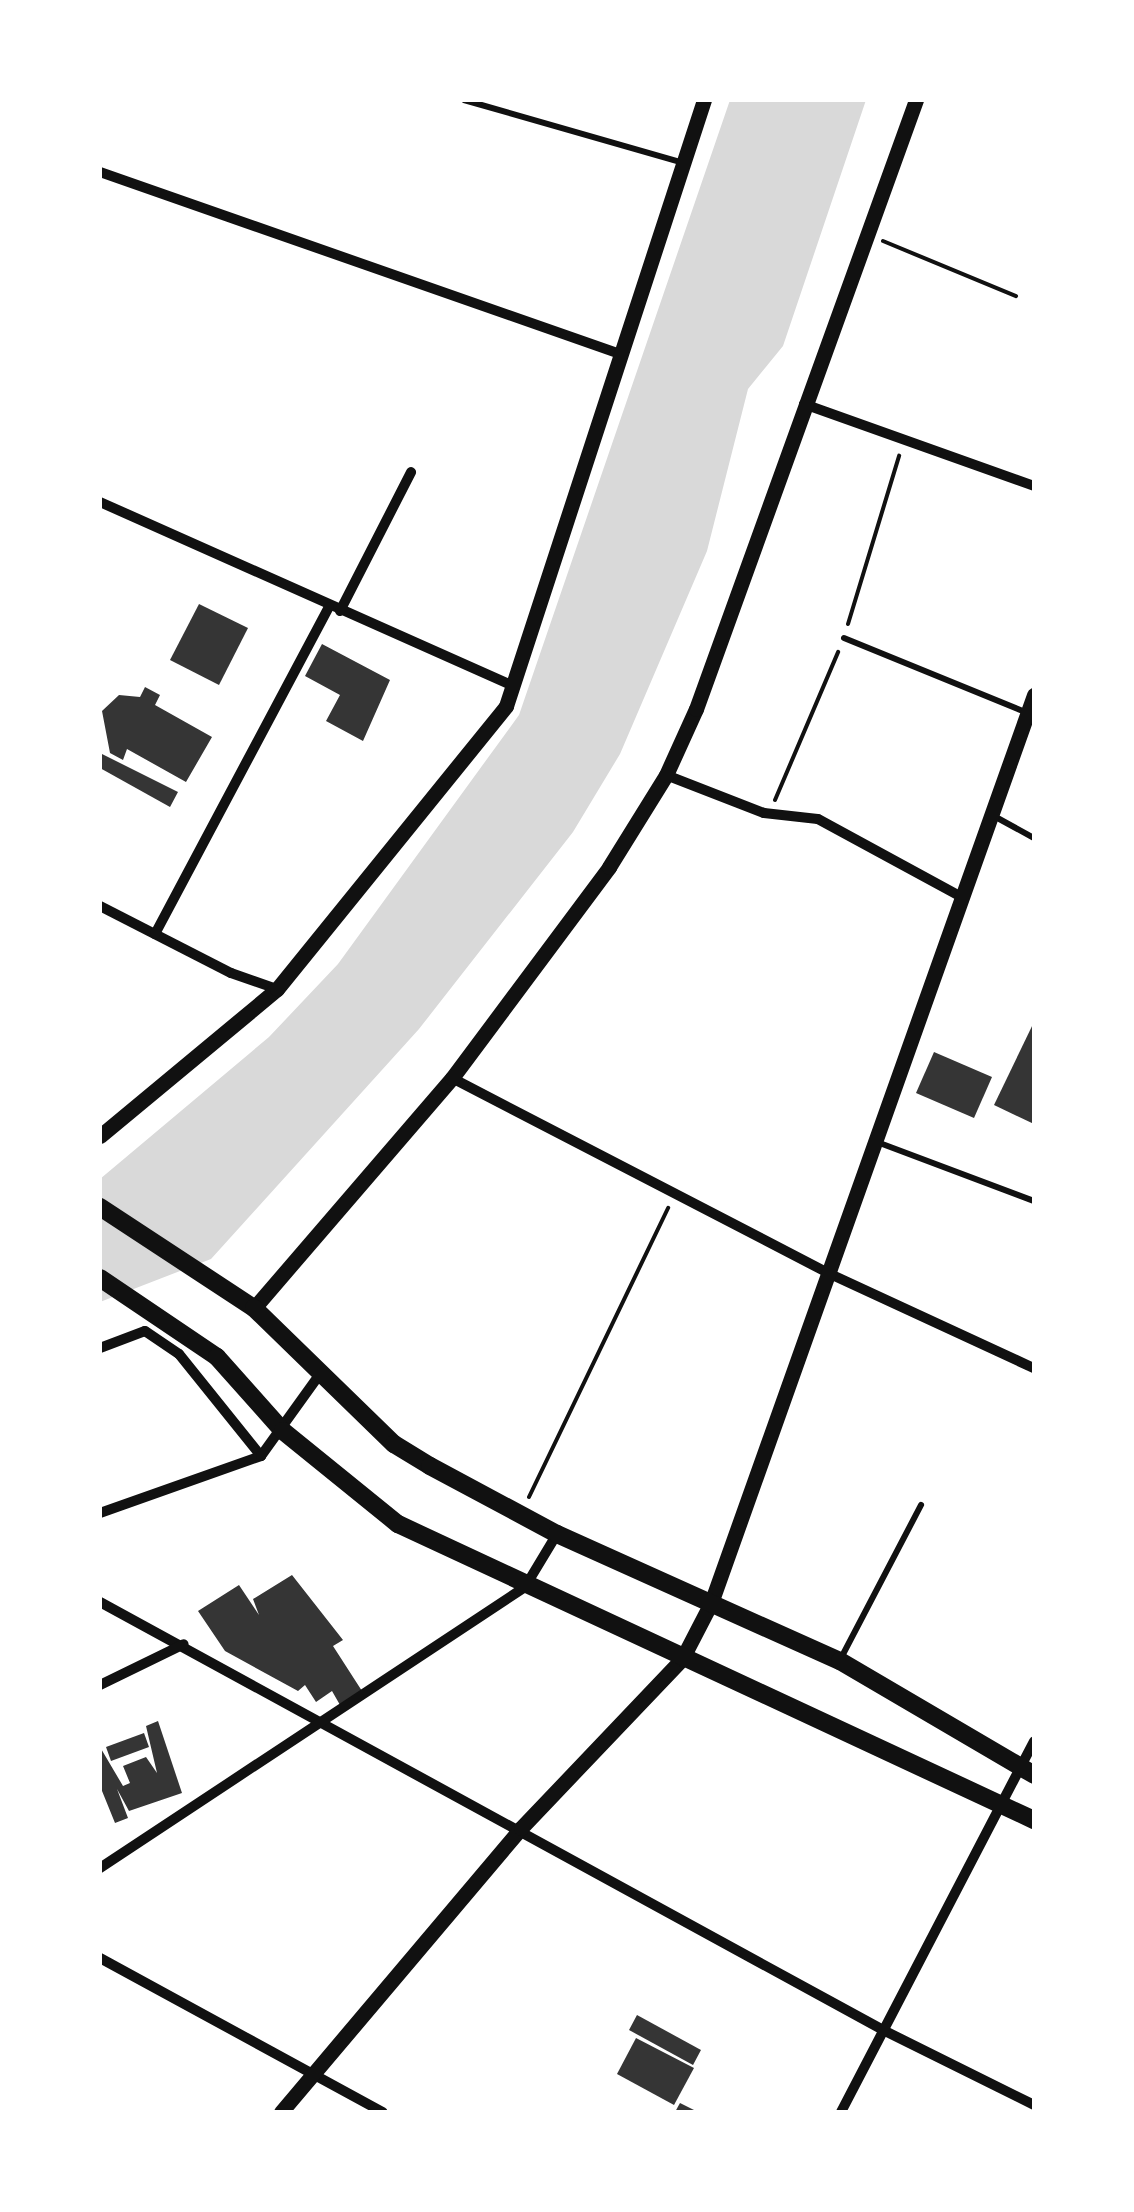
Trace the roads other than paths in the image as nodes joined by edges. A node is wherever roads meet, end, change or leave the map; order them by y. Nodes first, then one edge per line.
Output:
1 (464, 100) edge
2 (704, 100) edge
3 (916, 100) edge
4 (685, 164) junction
5 (100, 172) edge
6 (625, 356) junction
7 (804, 403) junction
8 (411, 472) dead end
9 (1034, 486) edge
10 (100, 502) edge
11 (334, 609) junction
12 (844, 638) dead end
13 (514, 686) junction
14 (1034, 696) edge
15 (1028, 713) junction
16 (666, 775) junction
17 (992, 814) junction
18 (1034, 838) edge
19 (960, 896) junction
20 (100, 906) edge
21 (155, 934) junction
22 (277, 989) junction
23 (452, 1078) junction
24 (100, 1136) edge
25 (875, 1142) junction
26 (1034, 1200) edge
27 (100, 1207) edge
28 (828, 1273) junction
29 (100, 1278) edge
30 (254, 1308) junction
31 (100, 1348) edge
32 (1034, 1368) edge
33 (320, 1374) junction
34 (284, 1431) junction
35 (261, 1456) junction
36 (921, 1506) dead end
37 (100, 1513) edge
38 (557, 1534) junction
39 (525, 1588) junction
40 (100, 1602) edge
41 (711, 1603) junction
42 (184, 1644) junction
43 (682, 1659) junction
44 (840, 1662) junction
45 (100, 1686) edge
46 (322, 1723) junction
47 (1034, 1741) edge
48 (1027, 1772) edge
49 (1003, 1806) junction
50 (1034, 1820) edge
51 (521, 1828) junction
52 (100, 1868) edge
53 (100, 1958) edge
54 (886, 2031) junction
55 (311, 2074) junction
56 (1034, 2104) edge
57 (281, 2112) edge
58 (383, 2112) edge
59 (841, 2112) edge

1 - 4 lane
2 - 4 street
3 - 7 street
4 - 6 street
5 - 6 street
6 - 13 street
7 - 9 street
7 - 16 street
8 - 11 street
10 - 11 street
11 - 13 street
11 - 21 street
12 - 15 lane
13 - 22 street
14 - 15 street
15 - 17 street
16 - 19 street
16 - 23 street
17 - 18 lane
17 - 19 street
19 - 25 street
20 - 21 street
21 - 22 street
22 - 24 street
23 - 28 street
23 - 30 street
25 - 26 lane
25 - 28 street
27 - 30 main road
28 - 32 street
28 - 41 street
29 - 34 main road
30 - 33 main road
31 - 35 street
33 - 34 street
33 - 38 main road
34 - 35 street
34 - 39 main road
35 - 37 street
36 - 44 lane
38 - 39 street
38 - 41 main road
39 - 43 main road
39 - 46 street
40 - 42 street
41 - 43 street
41 - 44 main road
42 - 45 street
42 - 46 street
43 - 49 main road
43 - 51 street
44 - 48 main road
46 - 51 street
46 - 52 street
47 - 48 street
48 - 49 street
49 - 50 main road
49 - 54 street
51 - 54 street
51 - 55 street
53 - 55 street
54 - 56 street
54 - 59 street
55 - 57 street
55 - 58 street

